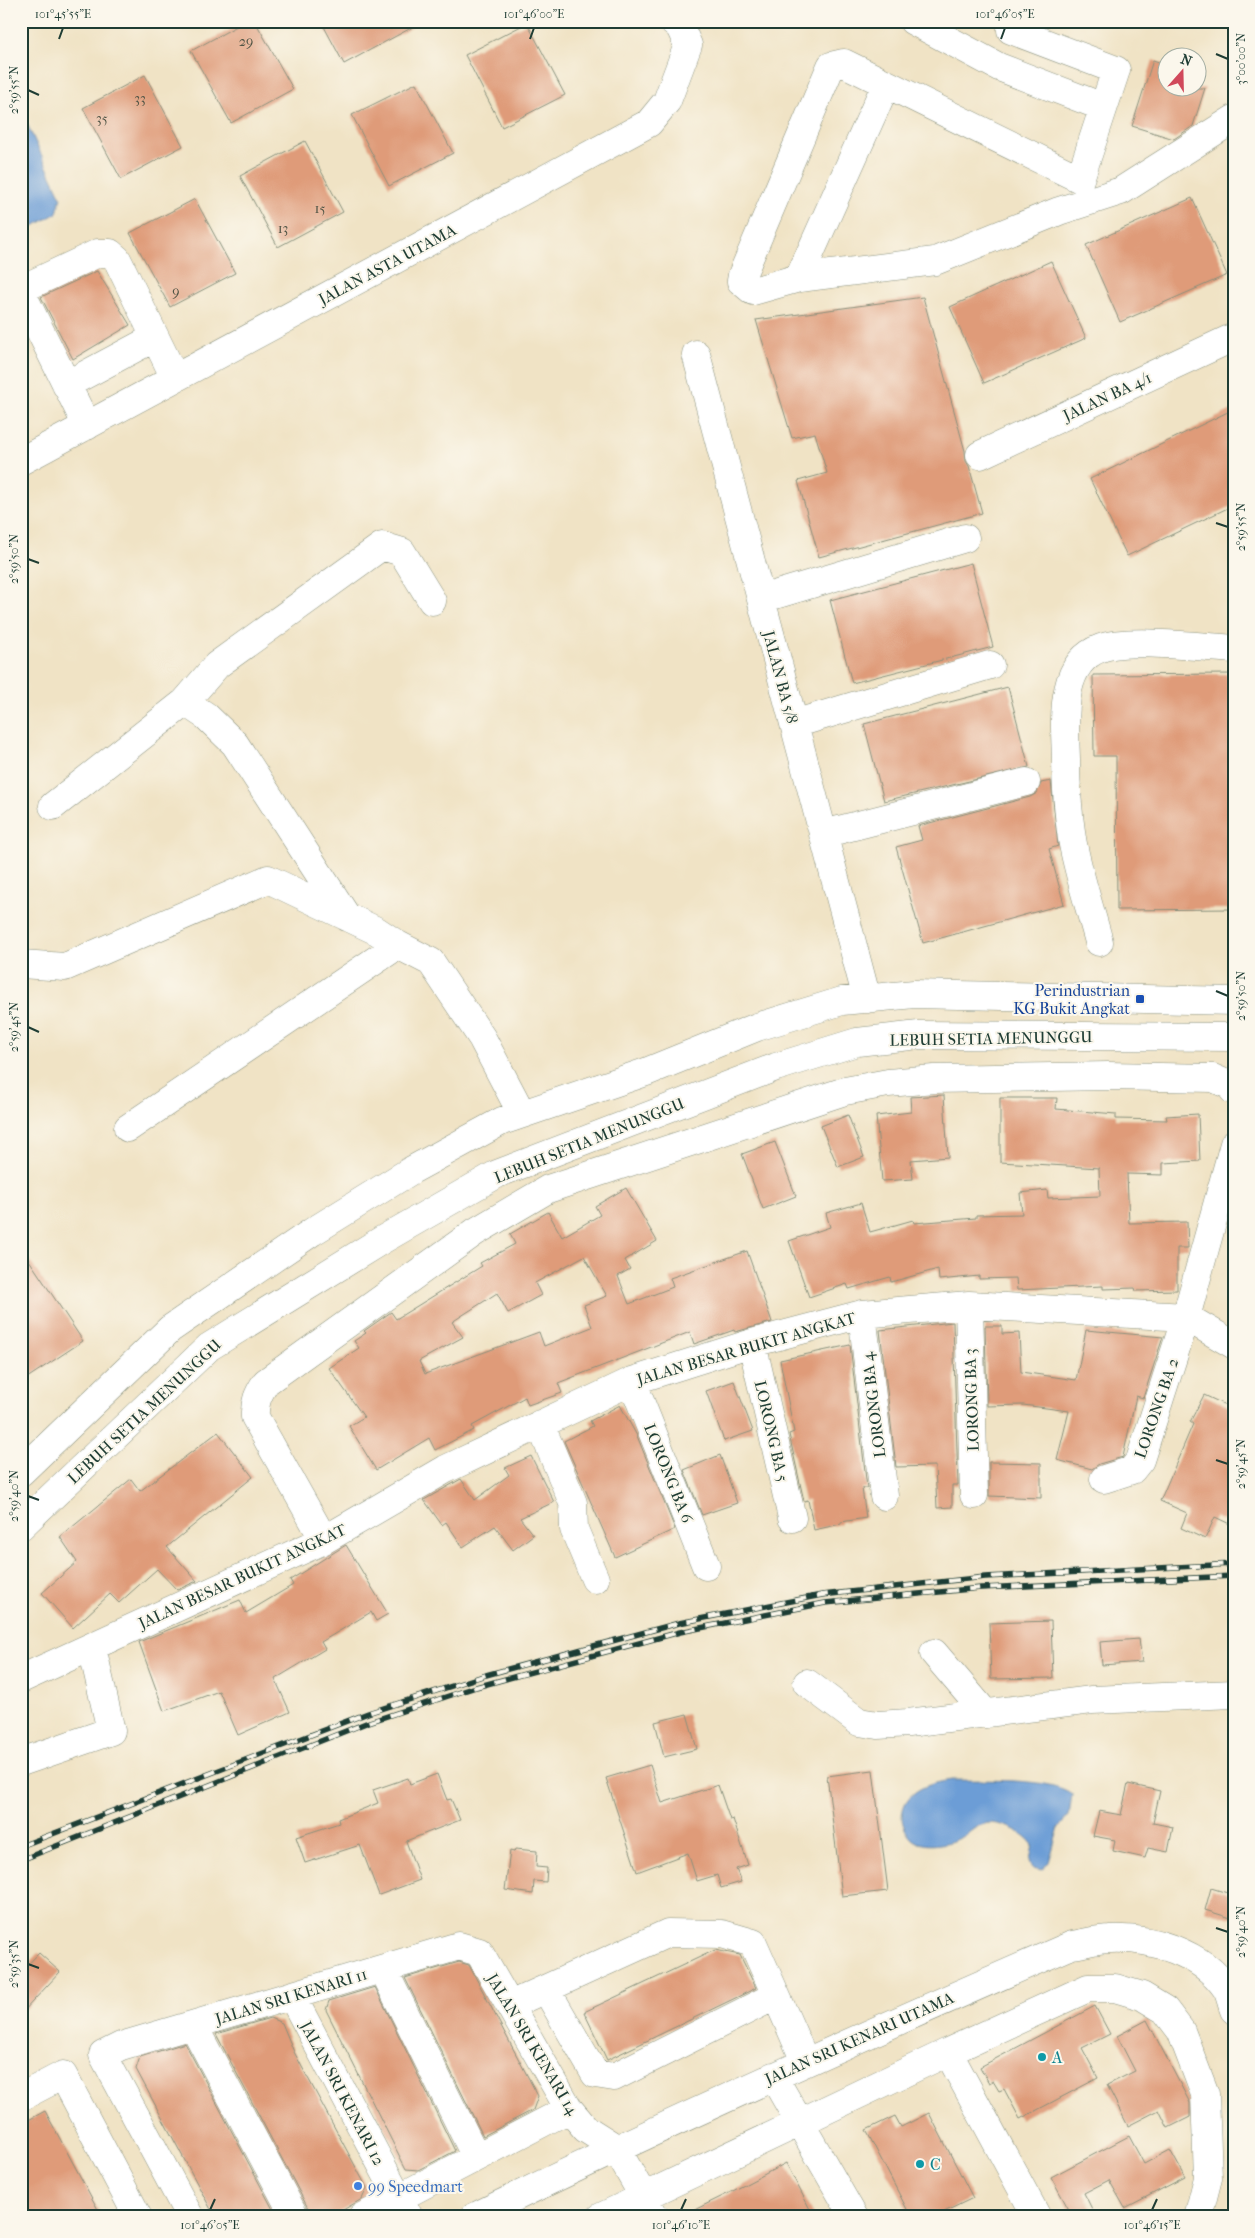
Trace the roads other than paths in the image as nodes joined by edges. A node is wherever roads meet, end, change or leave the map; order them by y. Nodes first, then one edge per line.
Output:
1 (674, 21) edge
2 (913, 21) edge
3 (1012, 26) edge
4 (998, 67) junction
5 (886, 84) junction
6 (1103, 107) junction
7 (1234, 120) edge
8 (1080, 180) junction
9 (1064, 210) junction
10 (799, 278) junction
11 (1234, 337) edge
12 (154, 338) junction
13 (696, 354) dead end
14 (175, 378) junction
15 (66, 385) junction
16 (87, 426) junction
17 (980, 455) dead end
18 (21, 461) edge
19 (965, 538) dead end
20 (761, 599) junction
21 (432, 601) dead end
22 (1234, 649) edge
23 (990, 665) dead end
24 (185, 702) junction
25 (794, 724) junction
26 (1026, 782) dead end
27 (53, 806) dead end
28 (823, 834) junction
29 (347, 917) junction
30 (1099, 942) dead end
31 (398, 946) junction
32 (21, 964) edge
33 (867, 999) junction
34 (1234, 1001) edge
35 (1108, 1036) junction
36 (1234, 1037) edge
37 (1108, 1076) junction
38 (1234, 1092) edge
39 (522, 1114) junction
40 (128, 1128) dead end
41 (1234, 1144) edge
42 (969, 1305) junction
43 (862, 1314) junction
44 (1186, 1317) junction
45 (752, 1344) junction
46 (1234, 1345) edge
47 (632, 1381) junction
48 (540, 1424) junction
49 (21, 1472) edge
50 (1104, 1479) dead end
51 (974, 1495) dead end
52 (884, 1496) dead end
53 (792, 1518) dead end
54 (21, 1526) edge
55 (324, 1540) junction
56 (706, 1566) dead end
57 (595, 1579) dead end
58 (92, 1647) junction
59 (934, 1653) dead end
60 (21, 1679) edge
61 (807, 1683) dead end
62 (1234, 1694) edge
63 (986, 1714) junction
64 (21, 1762) edge
65 (479, 1952) joint
66 (383, 1968) junction
67 (546, 1989) junction
68 (292, 1996) junction
69 (775, 1996) junction
70 (510, 2005) junction
71 (1234, 2010) edge
72 (193, 2025) junction
73 (948, 2052) junction
74 (805, 2061) junction
75 (773, 2076) junction
76 (21, 2097) edge
77 (569, 2109) junction
78 (800, 2121) junction
79 (616, 2148) junction
80 (476, 2158) junction
81 (650, 2206) edge
82 (404, 2207) edge
83 (138, 2217) edge
84 (190, 2217) edge
85 (295, 2217) edge
86 (362, 2217) edge
87 (474, 2217) edge
88 (601, 2217) edge
89 (854, 2217) edge
90 (1037, 2217) edge
91 (1198, 2217) edge

1 - 14 street, JALAN ASTA UTAMA
2 - 4 street
3 - 4 street
3 - 6 street
4 - 6 street
5 - 8 street
5 - 10 street
5 - 10 street
6 - 8 street
7 - 9 street
8 - 9 street
9 - 10 street
11 - 17 street, JALAN BA 4/1
12 - 14 street
12 - 15 street
12 - 15 street
13 - 20 street, JALAN BA 5/8
14 - 16 street, JALAN ASTA UTAMA
15 - 16 street
16 - 18 street, JALAN ASTA UTAMA
19 - 20 street
20 - 25 street, JALAN BA 5/8
21 - 24 street
22 - 30 street
23 - 25 street
24 - 27 street
24 - 29 street
25 - 28 street, JALAN BA 5/8
26 - 28 street
28 - 33 street, JALAN BA 5/8
29 - 31 street
29 - 32 street
31 - 39 street
31 - 40 street
33 - 34 street
33 - 39 street
35 - 36 street, LEBUH SETIA MENUNGGU
35 - 37 street
35 - 54 street, LEBUH SETIA MENUNGGU
37 - 38 street
37 - 55 street
39 - 49 street
41 - 44 street, LORONG BA 2
42 - 43 street, JALAN BESAR BUKIT ANGKAT
42 - 44 street, JALAN BESAR BUKIT ANGKAT
42 - 51 street, LORONG BA 3
43 - 45 street, JALAN BESAR BUKIT ANGKAT
43 - 52 street, LORONG BA 4
44 - 46 street, JALAN BESAR BUKIT ANGKAT
44 - 50 street, LORONG BA 2
45 - 47 street, JALAN BESAR BUKIT ANGKAT
45 - 53 street, LORONG BA 5
47 - 48 street, JALAN BESAR BUKIT ANGKAT
47 - 56 street, LORONG BA 6
48 - 55 street, JALAN BESAR BUKIT ANGKAT
48 - 57 street
55 - 58 street, JALAN BESAR BUKIT ANGKAT
58 - 60 street, JALAN BESAR BUKIT ANGKAT
58 - 64 street
59 - 63 street
61 - 63 street
62 - 63 street
65 - 66 street, JALAN SRI KENARI 11
65 - 70 street, JALAN SRI KENARI 14
66 - 68 street, JALAN SRI KENARI 11
66 - 80 street
67 - 69 street
67 - 69 street
67 - 70 street
68 - 72 street, JALAN SRI KENARI 11
68 - 82 street, JALAN SRI KENARI 12
69 - 74 street
70 - 77 street, JALAN SRI KENARI 14
71 - 74 street, JALAN SRI KENARI UTAMA
72 - 84 street, JALAN SRI KENARI 11
72 - 85 street
73 - 78 street
73 - 90 street
73 - 91 street
74 - 75 street, JALAN SRI KENARI UTAMA
75 - 78 street
75 - 79 street, JALAN SRI KENARI UTAMA
76 - 83 street
77 - 79 street, JALAN SRI KENARI 14
77 - 80 street
78 - 81 street
78 - 89 street
79 - 81 street
79 - 87 street, JALAN SRI KENARI UTAMA
80 - 82 street
81 - 88 street
82 - 86 street

